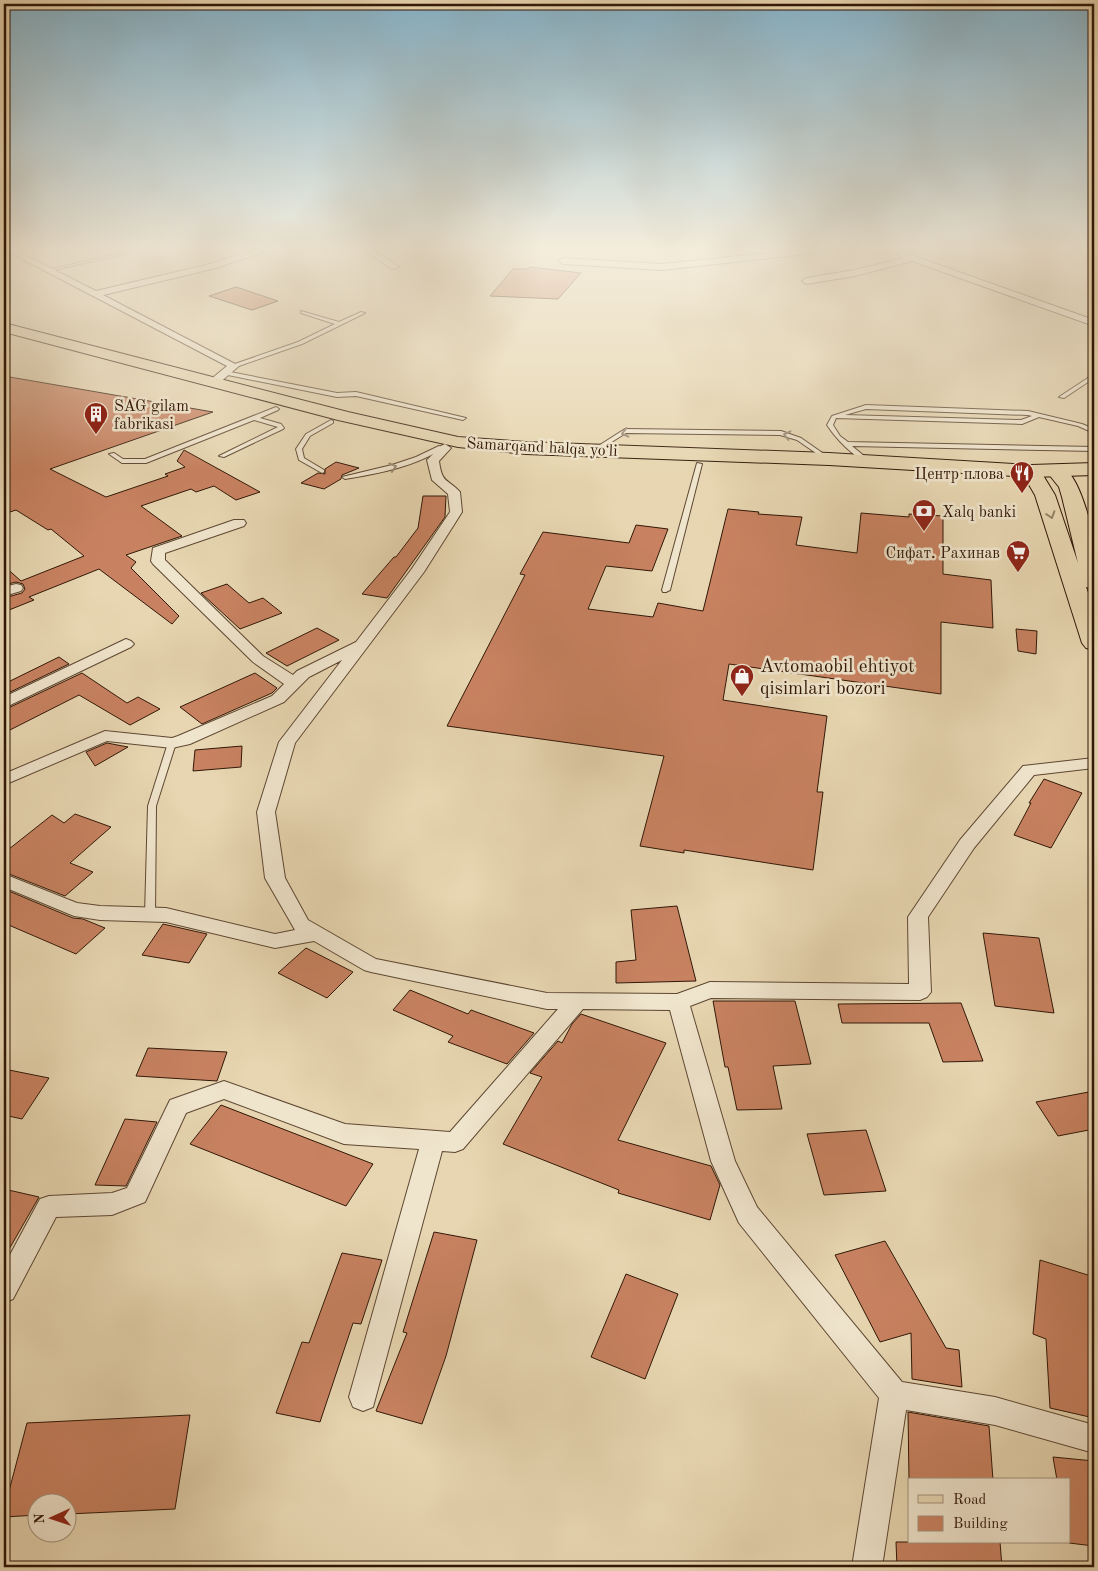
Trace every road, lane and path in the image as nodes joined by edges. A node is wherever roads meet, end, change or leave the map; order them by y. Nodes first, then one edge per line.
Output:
1 (152, 323) edge
2 (339, 324) edge
3 (4, 327) edge
4 (4, 337) edge
5 (234, 366) junction
6 (1094, 376) edge
7 (222, 384) junction
8 (1062, 397) dead end
9 (276, 409) junction
10 (1039, 415) junction
11 (834, 417) junction
12 (254, 418) junction
13 (463, 418) dead end
14 (331, 422) junction
15 (1094, 431) edge
16 (845, 444) junction
17 (443, 448) junction
18 (1094, 448) edge
19 (595, 450) junction
20 (112, 454) dead end
21 (222, 456) dead end
22 (829, 459) junction
23 (867, 461) junction
24 (699, 464) junction
25 (1094, 469) edge
26 (322, 471) dead end
27 (345, 476) dead end
28 (1035, 478) junction
29 (1063, 479) junction
30 (1094, 484) edge
31 (238, 522) dead end
32 (1094, 582) edge
33 (666, 590) dead end
34 (363, 642) junction
35 (1094, 643) edge
36 (126, 644) dead end
37 (294, 683) junction
38 (4, 703) edge
39 (172, 743) junction
40 (1094, 763) edge
41 (4, 780) edge
42 (4, 880) edge
43 (150, 914) junction
44 (316, 934) junction
45 (578, 1001) junction
46 (678, 1002) junction
47 (433, 1140) junction
48 (4, 1291) edge
49 (894, 1394) junction
50 (364, 1397) dead end
51 (1094, 1439) edge
52 (868, 1567) edge

1 - 5 street
2 - 5 lane
3 - 7 main road, Samarqand halqa yoʻli
4 - 7 main road, Samarqand halqa yoʻli
5 - 7 street
6 - 8 lane
7 - 9 main road, Samarqand halqa yoʻli
7 - 13 lane
7 - 19 main road, Samarqand halqa yoʻli
9 - 12 lane
9 - 14 main road, Samarqand halqa yoʻli
10 - 11 lane
10 - 11 lane
10 - 15 lane
11 - 16 lane
12 - 20 lane
12 - 21 lane
14 - 17 main road, Samarqand halqa yoʻli
14 - 26 lane
16 - 18 lane
16 - 23 lane
17 - 24 main road, Samarqand halqa yoʻli
27 -> 17 lane
17 - 34 street
19 - 22 main road, Samarqand halqa yoʻli
22 -> 19 lane
22 - 23 main road, Samarqand halqa yoʻli
23 - 28 main road, Samarqand halqa yoʻli
24 - 28 main road, Samarqand halqa yoʻli
24 - 33 lane
25 - 29 main road, Samarqand halqa yoʻli
28 - 29 main road, Samarqand halqa yoʻli
28 -> 35 main road
29 - 30 main road, Samarqand halqa yoʻli
29 - 32 main road
31 - 37 street
34 - 37 street
34 - 44 street
36 - 38 street
37 - 39 street
39 - 41 street
39 - 43 lane
40 - 46 street
42 - 43 street
43 - 44 street
44 - 45 street
45 - 46 street
45 - 47 street
46 - 49 street
47 - 48 street
47 - 50 street
49 - 51 street
49 - 52 street

